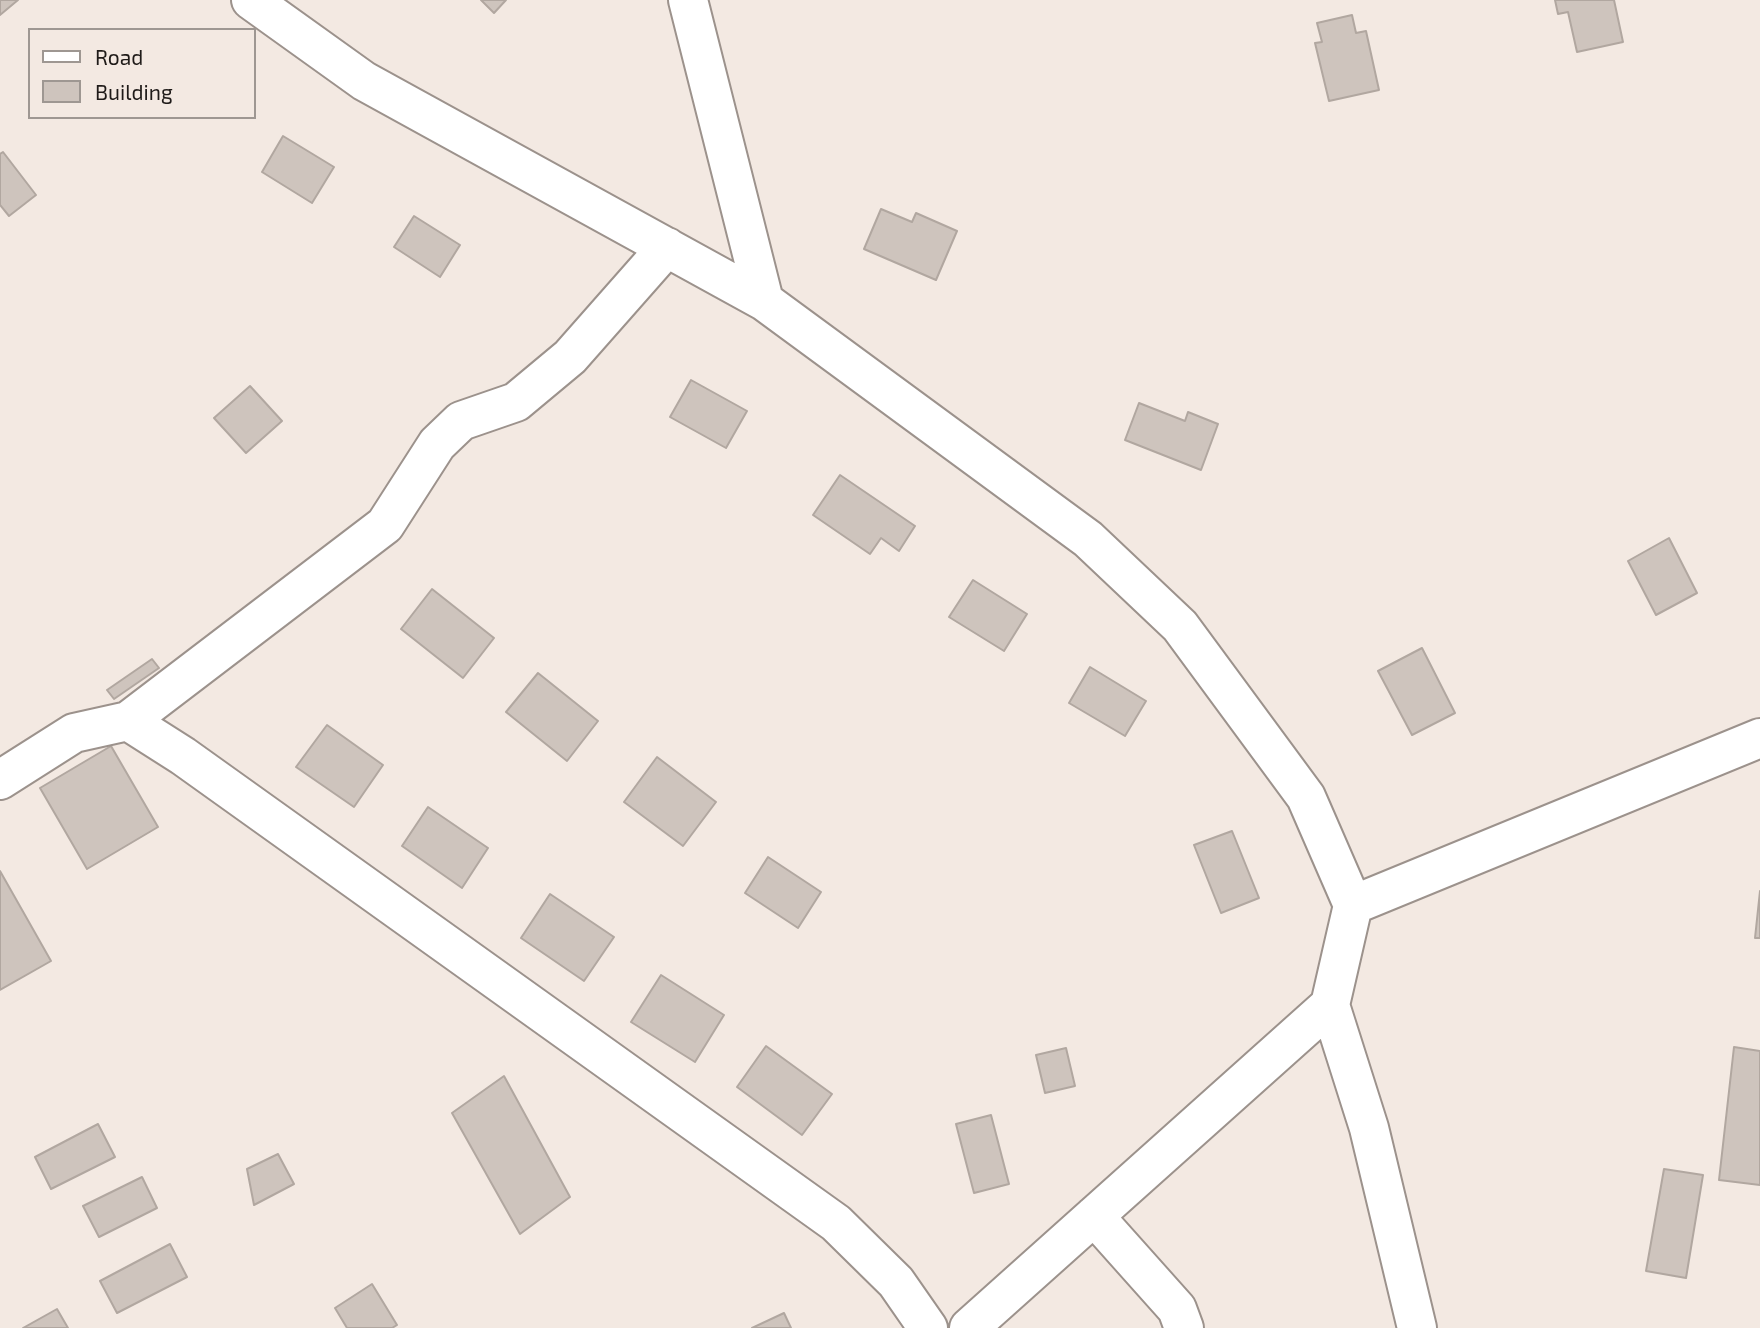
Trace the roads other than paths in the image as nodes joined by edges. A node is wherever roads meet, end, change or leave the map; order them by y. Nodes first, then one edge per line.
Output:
1 (251, 0) edge
2 (688, 0) edge
3 (667, 247) junction
4 (764, 300) junction
5 (128, 721) junction
6 (1760, 738) edge
7 (0, 780) edge
8 (1353, 905) junction
9 (1330, 1005) junction
10 (1094, 1216) junction
11 (928, 1328) edge
12 (969, 1328) edge
13 (1184, 1328) edge
14 (1417, 1328) edge

1 - 3 street
2 - 4 street
3 - 4 street
3 - 5 street
4 - 8 street
5 - 7 street
5 - 11 street
6 - 8 street
8 - 9 street
9 - 10 street
9 - 14 street
10 - 12 street
10 - 13 street

